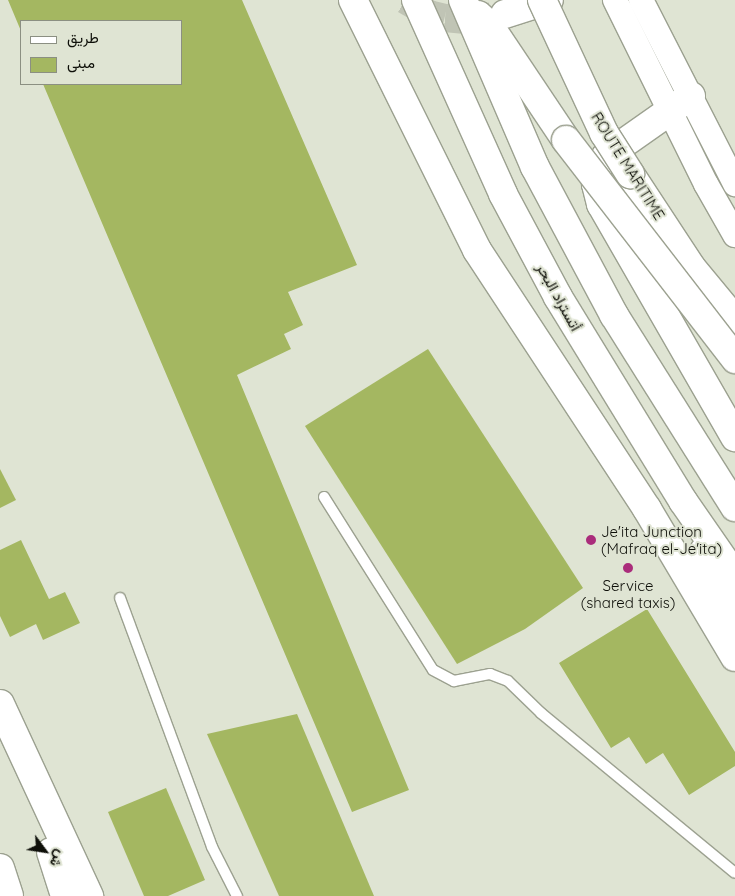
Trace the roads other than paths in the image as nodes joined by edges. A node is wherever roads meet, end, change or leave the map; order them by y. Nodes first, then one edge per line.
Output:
1 (353, 0) edge
2 (416, 0) edge
3 (463, 0) edge
4 (542, 0) edge
5 (549, 0) edge
6 (614, 0) edge
7 (641, 0) edge
8 (505, 14) tunnel mouth
9 (691, 96) junction
10 (669, 112) junction
11 (735, 184) edge
12 (735, 235) edge
13 (735, 320) edge
14 (735, 359) edge
15 (735, 437) edge
16 (324, 497) dead end
17 (683, 501) junction
18 (735, 507) edge
19 (735, 576) edge
20 (120, 598) dead end
21 (735, 622) edge
22 (735, 657) edge
23 (0, 705) edge
24 (0, 868) edge
25 (735, 873) edge
26 (9, 896) edge
27 (65, 896) edge
28 (89, 896) edge
29 (237, 896) edge

1 - 22 highway
2 - 17 highway, أتستراد البحر
3 - 14 highway, bridge
3 - 18 highway
4 - 13 highway, ROUTE MARITIME, bridge
5 - 8 highway
6 - 10 street
7 - 9 street
9 - 10 highway
9 - 11 street
10 - 12 street
10 - 15 highway
16 - 25 lane
17 - 19 highway, أتستراد البحر
17 - 21 highway
20 - 29 lane
23 - 27 highway
23 - 28 highway
24 - 26 highway

